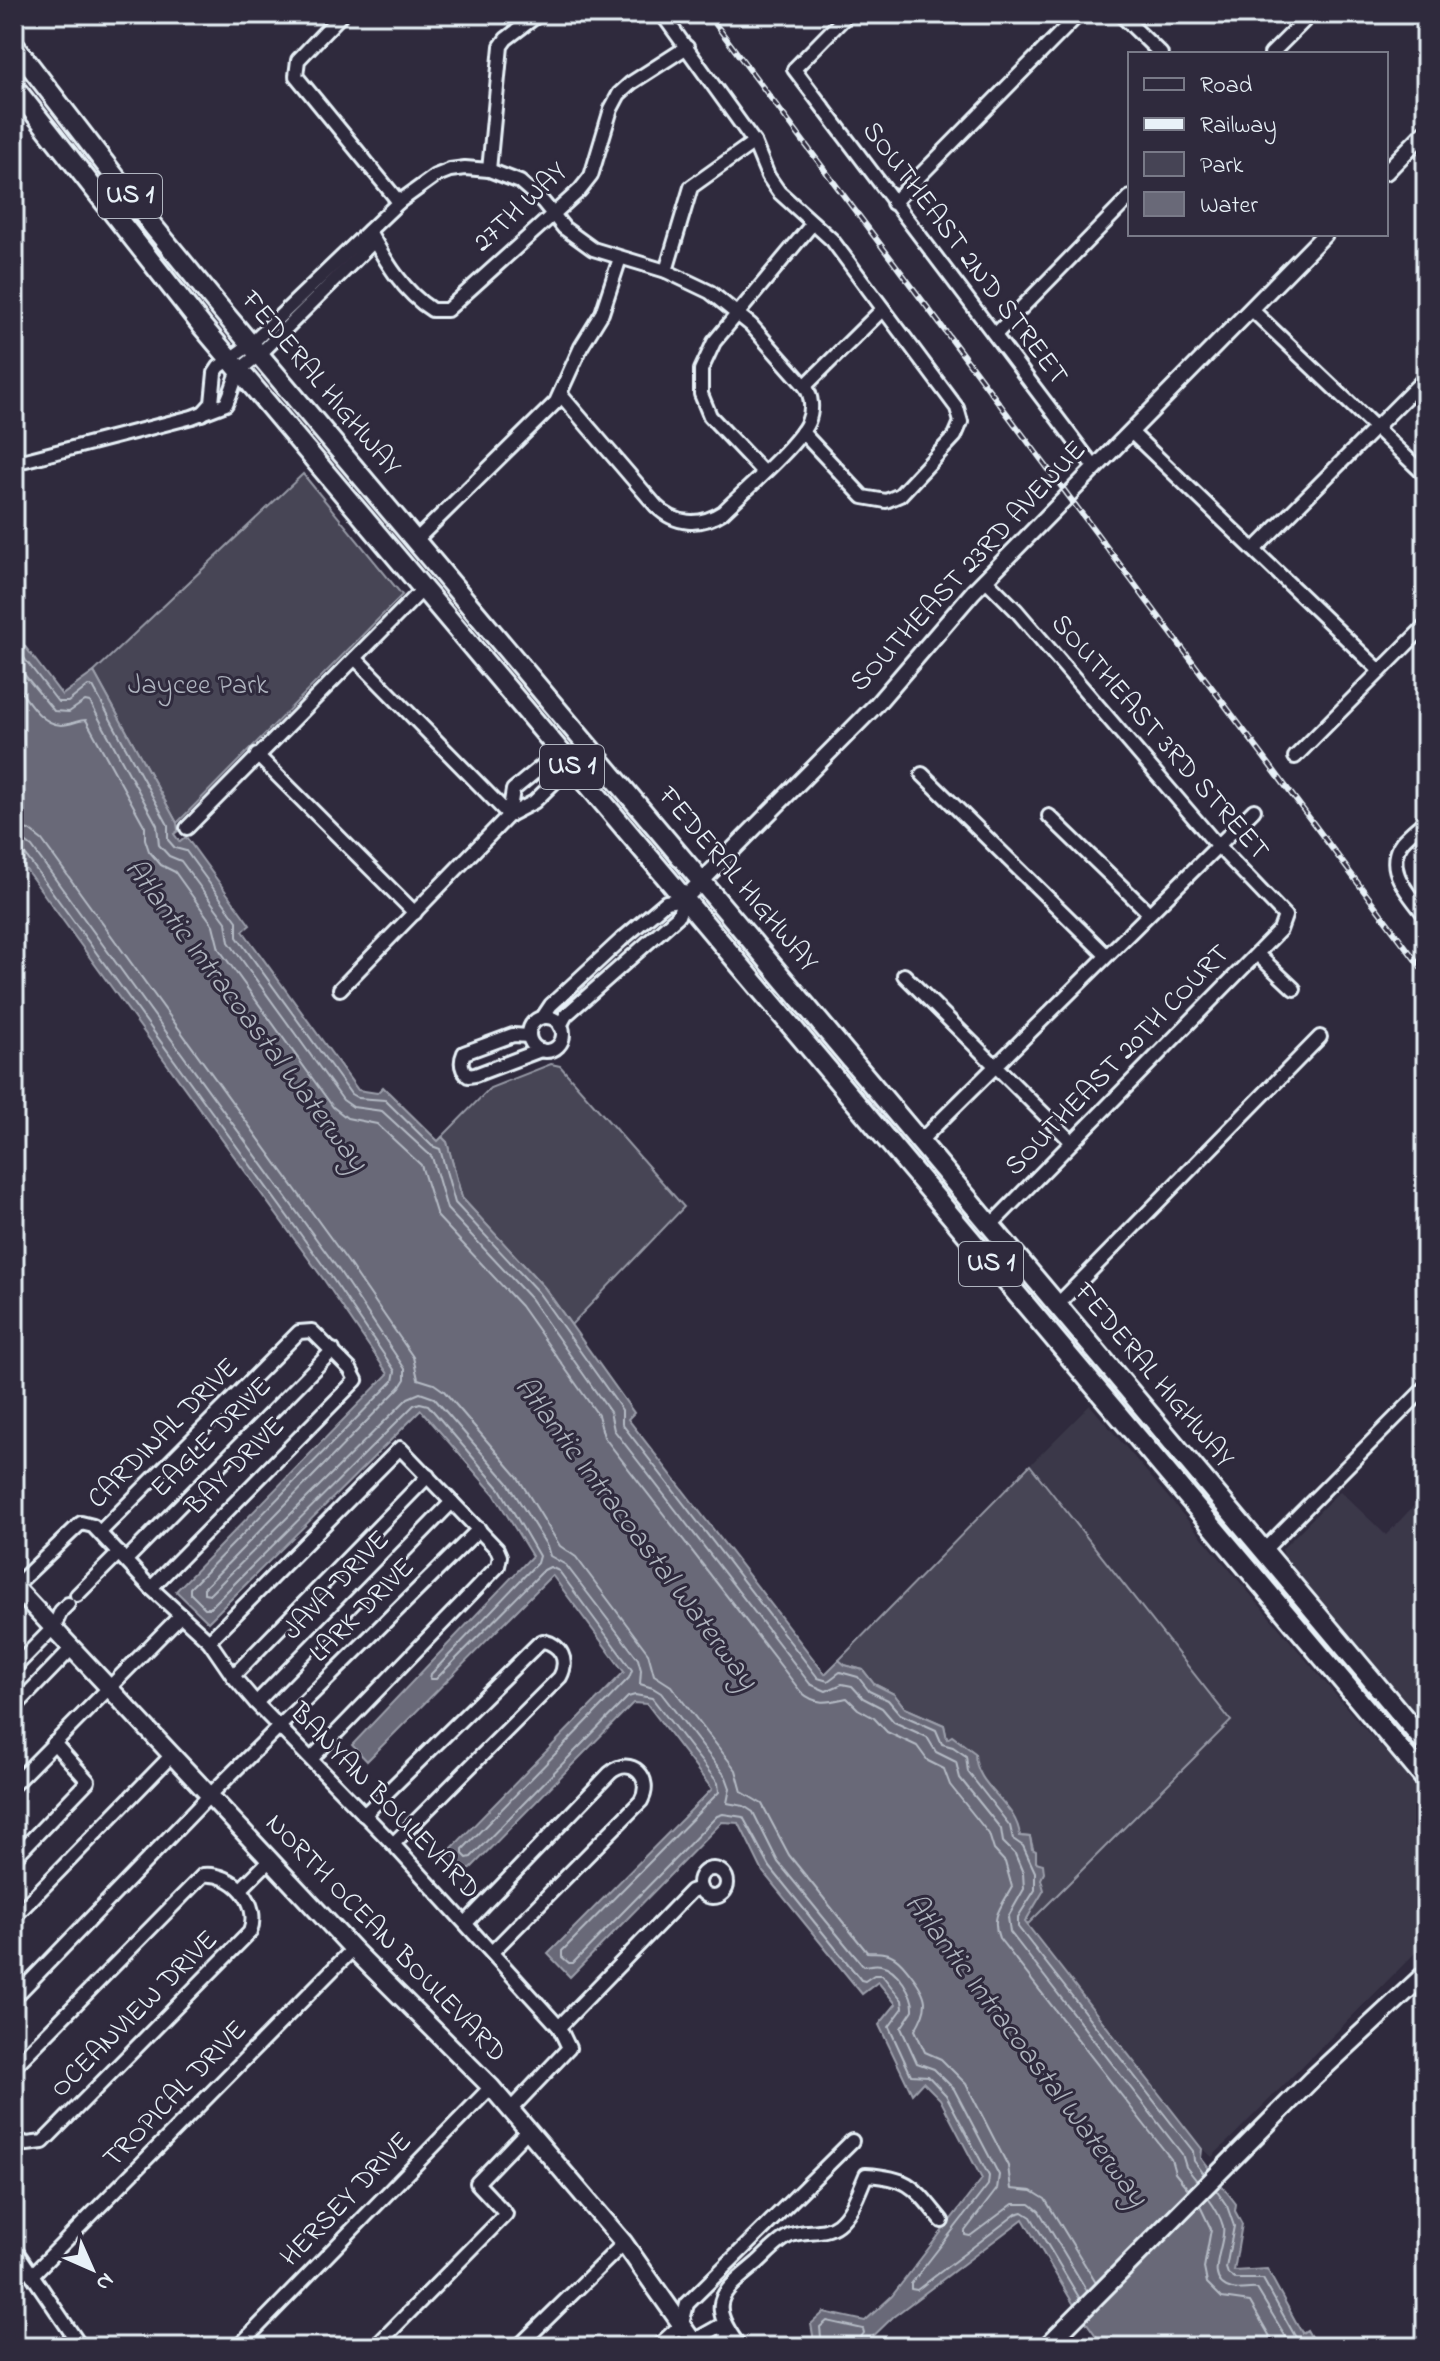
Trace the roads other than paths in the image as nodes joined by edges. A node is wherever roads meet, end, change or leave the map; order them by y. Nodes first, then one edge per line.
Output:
1 (342, 14) edge
2 (539, 14) edge
3 (662, 14) edge
4 (848, 14) edge
5 (1079, 14) edge
6 (1120, 14) edge
7 (1311, 14) edge
8 (14, 45) edge
9 (687, 47) junction
10 (1159, 52) edge
11 (1273, 52) edge
12 (14, 87) edge
13 (1426, 131) edge
14 (754, 142) junction
15 (489, 170) junction
16 (1388, 170) edge
17 (1128, 199) edge
18 (399, 202) junction
19 (893, 203) junction
20 (551, 215) junction
21 (813, 223) junction
22 (372, 236) junction
23 (1323, 236) edge
24 (620, 258) junction
25 (666, 271) junction
26 (883, 309) junction
27 (1251, 309) junction
28 (739, 314) junction
29 (995, 335) junction
30 (256, 349) junction
31 (236, 364) junction
32 (1426, 377) edge
33 (805, 386) junction
34 (561, 395) junction
35 (202, 414) junction
36 (1376, 428) junction
37 (802, 432) junction
38 (1131, 432) junction
39 (14, 463) edge
40 (1095, 468) junction
41 (763, 472) junction
42 (326, 473) junction
43 (1426, 476) edge
44 (415, 541) junction
45 (1254, 550) junction
46 (396, 557) junction
47 (985, 579) junction
48 (423, 589) junction
49 (1426, 625) edge
50 (492, 632) junction
51 (355, 658) junction
52 (1380, 671) junction
53 (257, 755) junction
54 (1295, 757) dead end
55 (565, 759) junction
56 (602, 762) junction
57 (922, 774) dead end
58 (1254, 810) dead end
59 (509, 815) junction
60 (1049, 816) dead end
61 (1426, 820) edge
62 (187, 828) dead end
63 (1217, 845) junction
64 (703, 882) junction
65 (684, 899) junction
66 (415, 913) junction
67 (1149, 913) junction
68 (1426, 917) edge
69 (1280, 930) joint
70 (1257, 954) junction
71 (1106, 955) junction
72 (904, 975) dead end
73 (340, 989) dead end
74 (1294, 989) dead end
75 (543, 1017) junction
76 (560, 1026) junction
77 (529, 1036) junction
78 (1320, 1037) dead end
79 (541, 1050) junction
80 (822, 1065) junction
81 (998, 1066) junction
82 (920, 1141) junction
83 (1072, 1142) junction
84 (934, 1159) junction
85 (907, 1163) junction
86 (990, 1226) junction
87 (1057, 1305) junction
88 (333, 1350) junction
89 (1426, 1387) edge
90 (428, 1476) junction
91 (452, 1502) junction
92 (479, 1529) junction
93 (100, 1532) junction
94 (1228, 1546) junction
95 (123, 1556) junction
96 (1269, 1558) junction
97 (1244, 1565) junction
98 (16, 1585) edge
99 (151, 1588) junction
100 (181, 1615) junction
101 (54, 1627) junction
102 (209, 1641) junction
103 (72, 1648) junction
104 (14, 1668) edge
105 (233, 1676) junction
106 (110, 1688) junction
107 (256, 1703) junction
108 (14, 1708) edge
109 (280, 1728) junction
110 (54, 1743) junction
111 (1426, 1744) edge
112 (172, 1755) junction
113 (311, 1759) junction
114 (1426, 1780) edge
115 (14, 1784) edge
116 (211, 1794) junction
117 (364, 1815) junction
118 (393, 1844) junction
119 (14, 1858) edge
120 (271, 1859) junction
121 (700, 1888) dead end
122 (241, 1889) junction
123 (14, 1917) edge
124 (466, 1923) junction
125 (353, 1949) junction
126 (492, 1952) junction
127 (1426, 1973) edge
128 (14, 1998) edge
129 (559, 2027) junction
130 (14, 2067) edge
131 (491, 2087) junction
132 (511, 2109) junction
133 (527, 2131) junction
134 (14, 2139) edge
135 (852, 2141) dead end
136 (942, 2221) dead end
137 (624, 2243) junction
138 (14, 2248) edge
139 (32, 2275) junction
140 (682, 2324) junction
141 (728, 2331) junction
142 (695, 2344) edge
143 (81, 2347) edge
144 (238, 2347) edge
145 (375, 2347) edge
146 (518, 2347) edge
147 (657, 2347) edge
148 (716, 2347) edge
149 (740, 2347) edge
150 (1046, 2347) edge

1 - 18 street
2 - 15 street
3 - 9 street
4 - 19 street, SOUTHEAST 2ND STREET
5 - 19 street
6 - 10 street
7 - 11 street
8 - 30 main road, FEDERAL HIGHWAY / US 1
9 - 14 street
9 - 20 street, 27TH WAY
12 - 31 main road, FEDERAL HIGHWAY / US 1
13 - 16 street
14 - 21 street
14 - 25 street
15 - 18 street
15 - 20 street
17 - 29 street
18 - 22 street
19 - 29 street, SOUTHEAST 2ND STREET
20 - 22 street, 27TH WAY
20 - 24 street
21 - 26 street
21 - 28 street
22 - 30 street
23 - 27 street, SOUTHEAST 23RD AVENUE
24 - 25 street
24 - 34 street
25 - 28 street
26 - 33 street
26 - 37 street
27 - 36 street
27 - 38 street, SOUTHEAST 23RD AVENUE
28 - 33 street
28 - 41 street
29 - 40 street, SOUTHEAST 2ND STREET
30 - 31 street
30 - 44 main road, FEDERAL HIGHWAY / US 1
31 - 35 street
31 - 35 street
31 - 42 main road, FEDERAL HIGHWAY / US 1
32 - 36 street
33 - 37 street
34 - 41 street
34 - 44 street
35 - 39 street
36 - 43 street
36 - 45 street
37 - 41 street
38 - 40 street, SOUTHEAST 23RD AVENUE
38 - 45 street
40 - 47 street, SOUTHEAST 23RD AVENUE
42 - 44 main road
42 - 46 main road, FEDERAL HIGHWAY / US 1
44 - 50 main road, FEDERAL HIGHWAY / US 1
45 - 52 street
46 - 48 main road, FEDERAL HIGHWAY / US 1
46 - 50 main road
47 - 63 street, SOUTHEAST 3RD STREET
47 - 64 street, SOUTHEAST 23RD AVENUE
48 - 51 street
48 - 55 main road, FEDERAL HIGHWAY / US 1
49 - 52 street
50 - 56 main road, FEDERAL HIGHWAY / US 1
51 - 53 street
51 - 59 street
52 - 54 street
53 - 62 street
53 - 66 street
55 - 56 main road
55 - 59 street
55 - 59 street
55 - 65 main road, FEDERAL HIGHWAY / US 1
56 - 64 main road, FEDERAL HIGHWAY / US 1
57 - 71 street
58 - 63 street
59 - 66 street
60 - 67 street
61 - 68 street
63 - 67 street
63 - 69 street, SOUTHEAST 3RD STREET
64 - 65 street, SOUTHEAST 23RD AVENUE
64 - 82 main road, FEDERAL HIGHWAY / US 1
65 - 75 street
65 - 76 street
65 - 80 main road, FEDERAL HIGHWAY / US 1
66 - 73 street
67 - 71 street
69 - 70 street, SOUTHEAST 20TH COURT
70 - 74 street
70 - 83 street, SOUTHEAST 20TH COURT
71 - 81 street
72 - 81 street
75 - 76 street
75 - 77 street
76 - 79 street
77 - 79 street
77 - 79 street
78 - 87 street
80 - 82 main road
80 - 85 main road, FEDERAL HIGHWAY / US 1
81 - 82 street
81 - 83 street
82 - 84 main road, FEDERAL HIGHWAY / US 1
83 - 86 street, SOUTHEAST 20TH COURT
84 - 85 main road
84 - 86 main road, FEDERAL HIGHWAY / US 1
85 - 94 main road, FEDERAL HIGHWAY / US 1
86 - 87 main road, FEDERAL HIGHWAY / US 1
87 - 96 main road, FEDERAL HIGHWAY / US 1
88 - 93 street, CARDINAL DRIVE
88 - 95 street, EAGLE DRIVE
88 - 99 street, BAY DRIVE
89 - 96 street
90 - 91 street
90 - 102 street
90 - 105 street
91 - 92 street
91 - 107 street, JAVA DRIVE
92 - 109 street, LARK DRIVE
92 - 113 street
93 - 95 street, BANYAN BOULEVARD
93 - 98 street, CARDINAL DRIVE
94 - 96 main road
94 - 97 main road, FEDERAL HIGHWAY / US 1
95 - 99 street, BANYAN BOULEVARD
95 - 101 street, EAGLE DRIVE
96 - 97 main road
96 - 111 main road, FEDERAL HIGHWAY / US 1
97 - 114 main road, FEDERAL HIGHWAY / US 1
98 - 101 main road, NORTH OCEAN BOULEVARD
99 - 100 street, BANYAN BOULEVARD
100 - 102 street, BANYAN BOULEVARD
100 - 106 street
101 - 103 main road, NORTH OCEAN BOULEVARD
101 - 104 street, EAGLE DRIVE
102 - 105 street, BANYAN BOULEVARD
103 - 106 main road, NORTH OCEAN BOULEVARD
103 - 108 street
105 - 107 street, BANYAN BOULEVARD
106 - 110 street
106 - 112 main road, NORTH OCEAN BOULEVARD
107 - 109 street, BANYAN BOULEVARD
109 - 113 street, BANYAN BOULEVARD
109 - 116 street, LARK DRIVE
110 - 115 street
110 - 119 street
112 - 116 main road, NORTH OCEAN BOULEVARD
112 - 123 street
113 - 117 street, BANYAN BOULEVARD
116 - 120 main road, NORTH OCEAN BOULEVARD
116 - 128 street, LARK DRIVE
117 - 118 street, BANYAN BOULEVARD
117 - 118 street
118 - 124 street, BANYAN BOULEVARD
120 - 122 street
120 - 125 main road, NORTH OCEAN BOULEVARD
121 - 129 street
122 - 130 street
122 - 134 street, OCEANVIEW DRIVE
124 - 126 street, BANYAN BOULEVARD
124 - 126 street
125 - 131 main road, NORTH OCEAN BOULEVARD
125 - 139 street, TROPICAL DRIVE
126 - 129 street, BANYAN BOULEVARD
127 - 150 main road
129 - 132 street
131 - 132 main road, NORTH OCEAN BOULEVARD
131 - 144 street, HERSEY DRIVE
132 - 133 main road, NORTH OCEAN BOULEVARD
133 - 137 main road, NORTH OCEAN BOULEVARD
133 - 145 street
135 - 140 street
136 - 141 street
137 - 140 main road, NORTH OCEAN BOULEVARD
137 - 146 street
138 - 139 street
139 - 143 street
140 - 142 main road, NORTH OCEAN BOULEVARD
140 - 147 street
141 - 142 street
141 - 148 street
141 - 149 street

